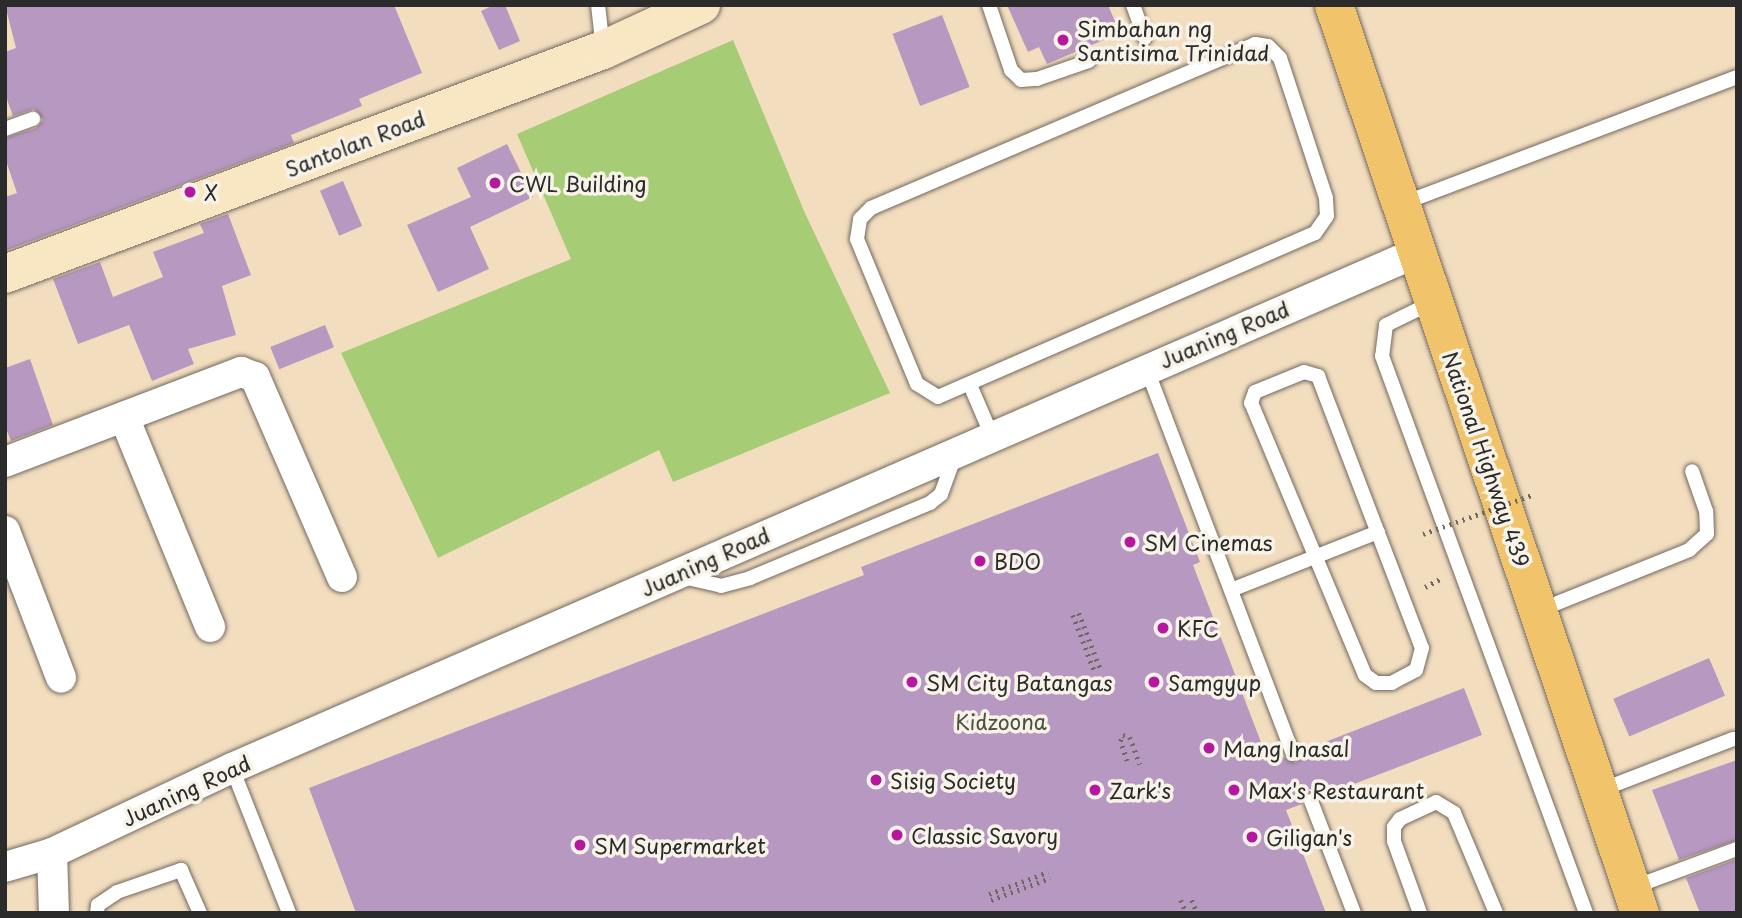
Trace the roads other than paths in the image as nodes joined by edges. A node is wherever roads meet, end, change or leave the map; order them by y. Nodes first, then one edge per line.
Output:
1 (598, 5) edge
2 (701, 5) edge
3 (989, 5) edge
4 (1133, 5) edge
5 (1334, 5) edge
6 (1145, 38) dead end
7 (603, 50) junction
8 (1088, 61) dead end
9 (1737, 77) edge
10 (33, 119) dead end
11 (5, 129) edge
12 (1400, 205) junction
13 (1416, 253) junction
14 (5, 274) edge
15 (1433, 302) junction
16 (1146, 367) junction
17 (970, 385) junction
18 (124, 417) junction
19 (992, 436) junction
20 (5, 462) edge
21 (1692, 471) dead end
22 (5, 531) edge
23 (1378, 532) junction
24 (1318, 558) junction
25 (342, 578) dead end
26 (1231, 590) junction
27 (1539, 610) junction
28 (210, 627) dead end
29 (61, 678) dead end
30 (1733, 739) dead end
31 (1293, 754) dead end
32 (232, 768) junction
33 (1601, 790) junction
34 (1311, 801) dead end
35 (1737, 849) edge
36 (52, 853) junction
37 (5, 867) edge
38 (1637, 900) edge
39 (54, 913) edge
40 (97, 913) edge
41 (200, 913) edge
42 (289, 913) edge
43 (1354, 913) edge
44 (1420, 913) edge
45 (1496, 913) edge
46 (1586, 913) edge

1 - 7 lane
2 - 7 street, Santolan Road
3 - 8 lane
4 - 6 lane
5 - 12 main road, National Highway 439
7 - 14 street, Santolan Road
9 - 12 lane
10 - 11 lane
12 - 13 main road, National Highway 439
13 - 15 main road, National Highway 439
13 - 16 street, Juaning Road
15 - 27 main road, National Highway 439
15 - 46 lane
16 - 19 street, Juaning Road
16 - 26 lane
17 - 17 lane
17 - 19 lane
18 - 20 street
18 - 25 street
18 - 28 street
19 - 32 street, Juaning Road
21 - 27 lane
22 - 29 street
23 - 24 lane
23 - 24 lane
23 - 24 lane
24 - 26 lane
26 - 31 lane
27 - 33 main road, National Highway 439
30 - 33 lane
32 - 36 street, Juaning Road
32 - 42 lane
33 - 38 main road, National Highway 439
34 - 43 lane
35 - 38 lane
36 - 37 street, Juaning Road
36 - 39 street
40 - 41 lane
44 - 45 lane

